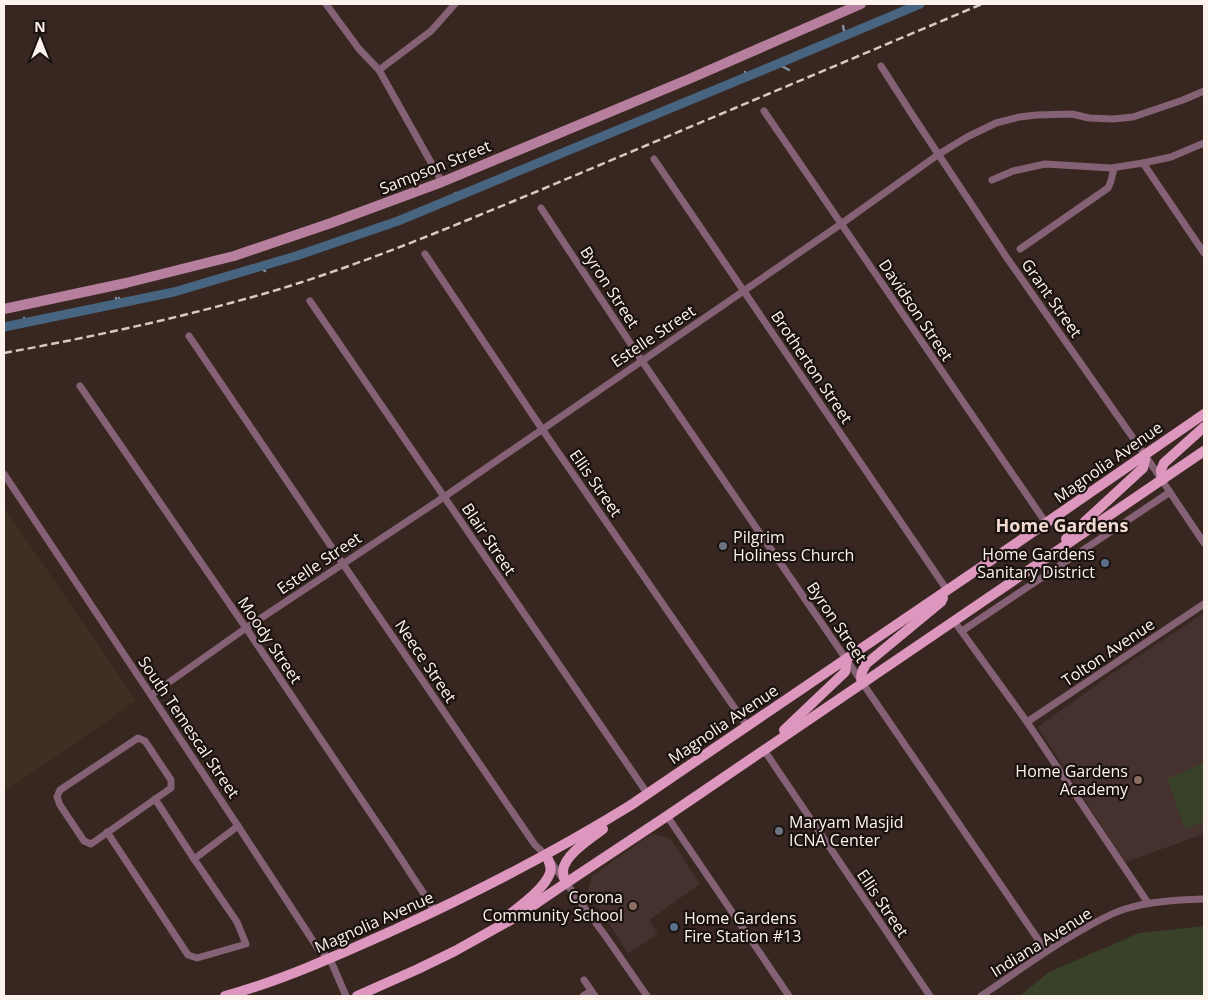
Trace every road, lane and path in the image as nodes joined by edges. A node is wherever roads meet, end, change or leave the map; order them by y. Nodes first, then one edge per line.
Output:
1 (326, 4) edge
2 (455, 4) edge
3 (861, 4) edge
4 (881, 66) dead end
5 (379, 70) junction
6 (1204, 91) edge
7 (764, 112) dead end
8 (1204, 143) edge
9 (939, 154) junction
10 (654, 159) dead end
11 (1143, 163) junction
12 (1114, 168) junction
13 (992, 180) dead end
14 (442, 182) junction
15 (541, 208) dead end
16 (841, 224) junction
17 (1020, 249) dead end
18 (1204, 253) edge
19 (425, 254) dead end
20 (743, 291) junction
21 (310, 300) dead end
22 (4, 309) edge
23 (190, 336) dead end
24 (642, 361) junction
25 (80, 386) dead end
26 (1204, 414) edge
27 (1204, 427) edge
28 (542, 429) junction
29 (1204, 451) edge
30 (1144, 455) junction
31 (4, 474) edge
32 (1162, 480) junction
33 (1170, 492) junction
34 (444, 497) junction
35 (1046, 524) junction
36 (1204, 544) edge
37 (1041, 562) junction
38 (343, 564) junction
39 (947, 590) junction
40 (1204, 604) edge
41 (954, 621) junction
42 (246, 628) junction
43 (962, 631) junction
44 (846, 659) junction
45 (862, 683) junction
46 (151, 695) junction
47 (1027, 722) junction
48 (747, 726) junction
49 (764, 750) junction
50 (647, 793) junction
51 (155, 799) junction
52 (631, 804) junction
53 (667, 816) junction
54 (238, 826) junction
55 (107, 832) junction
56 (546, 855) junction
57 (194, 859) junction
58 (566, 883) junction
59 (1204, 899) edge
60 (1148, 904) junction
61 (435, 911) junction
62 (492, 931) junction
63 (1046, 951) junction
64 (330, 959) junction
65 (584, 980) dead end
66 (593, 993) edge
67 (225, 996) edge
68 (346, 996) edge
69 (357, 996) edge
70 (582, 996) edge
71 (647, 996) edge
72 (789, 996) edge
73 (930, 996) edge
74 (982, 996) edge

1 - 5 street
2 - 5 street
3 - 14 street, Sampson Street
4 - 9 street, Grant Street
5 - 14 street
6 - 9 street, Estelle Street
7 - 16 street, Davidson Street
8 - 11 street
9 - 16 street, Estelle Street
9 - 30 street, Grant Street
10 - 20 street, Brotherton Street
11 - 12 street
11 - 18 street
12 - 13 street
12 - 17 street
14 - 22 street, Sampson Street
15 - 24 street, Byron Street
16 - 20 street, Estelle Street
16 - 35 street, Davidson Street
19 - 28 street, Ellis Street
20 - 24 street, Estelle Street
20 - 39 street, Brotherton Street
21 - 34 street, Blair Street
23 - 38 street, Neece Street
24 - 28 street, Estelle Street
24 - 44 street, Byron Street
25 - 42 street, Moody Street
26 - 30 main road, Magnolia Avenue
27 - 32 main road
28 - 34 street, Estelle Street
28 - 48 street, Ellis Street
29 - 32 main road
30 - 32 street, Grant Street
30 - 35 main road, Magnolia Avenue
30 - 37 main road
31 - 46 street, South Temescal Street
32 - 33 street, Grant Street
32 - 37 main road
33 - 36 street, Grant Street
33 - 43 street
34 - 38 street, Estelle Street
34 - 50 street, Blair Street
35 - 39 main road, Magnolia Avenue
37 - 41 main road
38 - 42 street, Estelle Street
38 - 56 street, Neece Street
39 - 44 main road, Magnolia Avenue
39 - 45 main road
40 - 47 street, Tolton Avenue
41 - 43 street
41 - 45 main road
42 - 46 street, Estelle Street
42 - 61 street, Moody Street
43 - 47 street
44 - 45 street, Byron Street
44 - 48 main road, Magnolia Avenue
44 - 49 main road
45 - 49 main road
45 - 63 street, Byron Street
46 - 54 street, South Temescal Street
47 - 60 street
48 - 50 main road, Magnolia Avenue
49 - 53 main road
49 - 73 street, Ellis Street
50 - 52 main road, Magnolia Avenue
51 - 55 street
51 - 55 street
51 - 57 street
52 - 56 main road, Magnolia Avenue
52 - 58 main road
53 - 58 main road
53 - 72 street
54 - 57 street
54 - 64 street, South Temescal Street
55 - 57 street
56 - 58 street, Neece Street
56 - 61 main road, Magnolia Avenue
56 - 62 main road
58 - 62 main road
58 - 71 street, Neece Street
59 - 60 street, Indiana Avenue
60 - 63 street, Indiana Avenue
61 - 64 main road, Magnolia Avenue
62 - 69 main road
63 - 74 street, Indiana Avenue
64 - 67 main road, Magnolia Avenue
64 - 68 street, South Temescal Street
65 - 66 street
66 - 70 street

